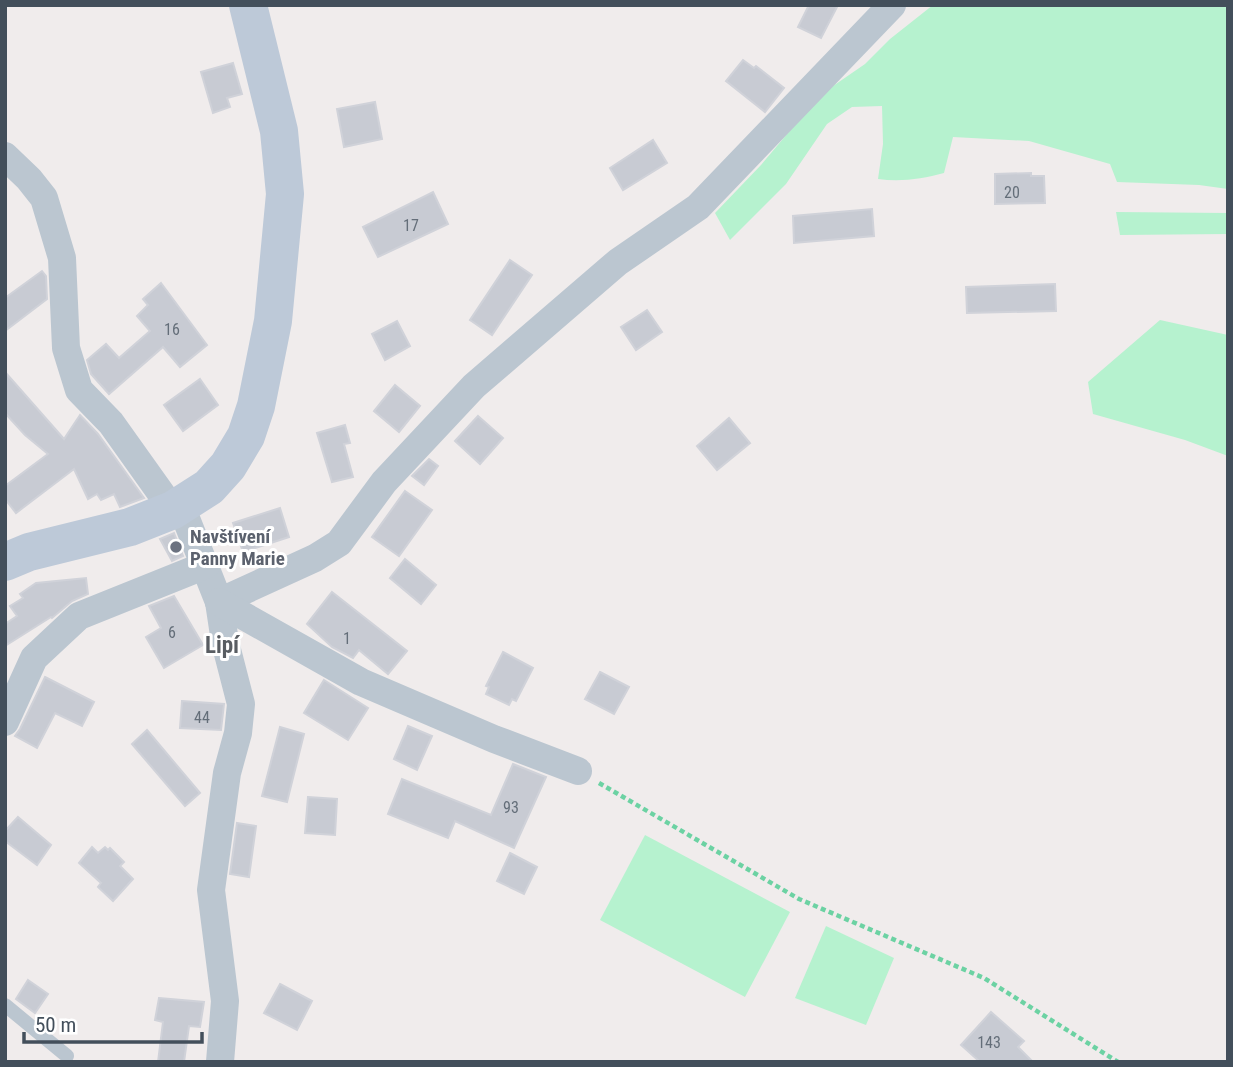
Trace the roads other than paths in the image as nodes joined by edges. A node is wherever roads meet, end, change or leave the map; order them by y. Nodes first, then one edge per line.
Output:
1 (248, 5) edge
2 (892, 5) edge
3 (5, 156) edge
4 (177, 508) junction
5 (5, 562) edge
6 (206, 565) junction
7 (219, 602) junction
8 (5, 722) edge
9 (578, 771) road end
10 (5, 1005) edge
11 (67, 1056) dead end
12 (220, 1062) edge

1 - 4 street
2 - 7 street
3 - 4 street
4 - 5 street
4 - 6 street
6 - 7 street
6 - 8 street
7 - 9 street
7 - 12 street
10 - 11 lane

